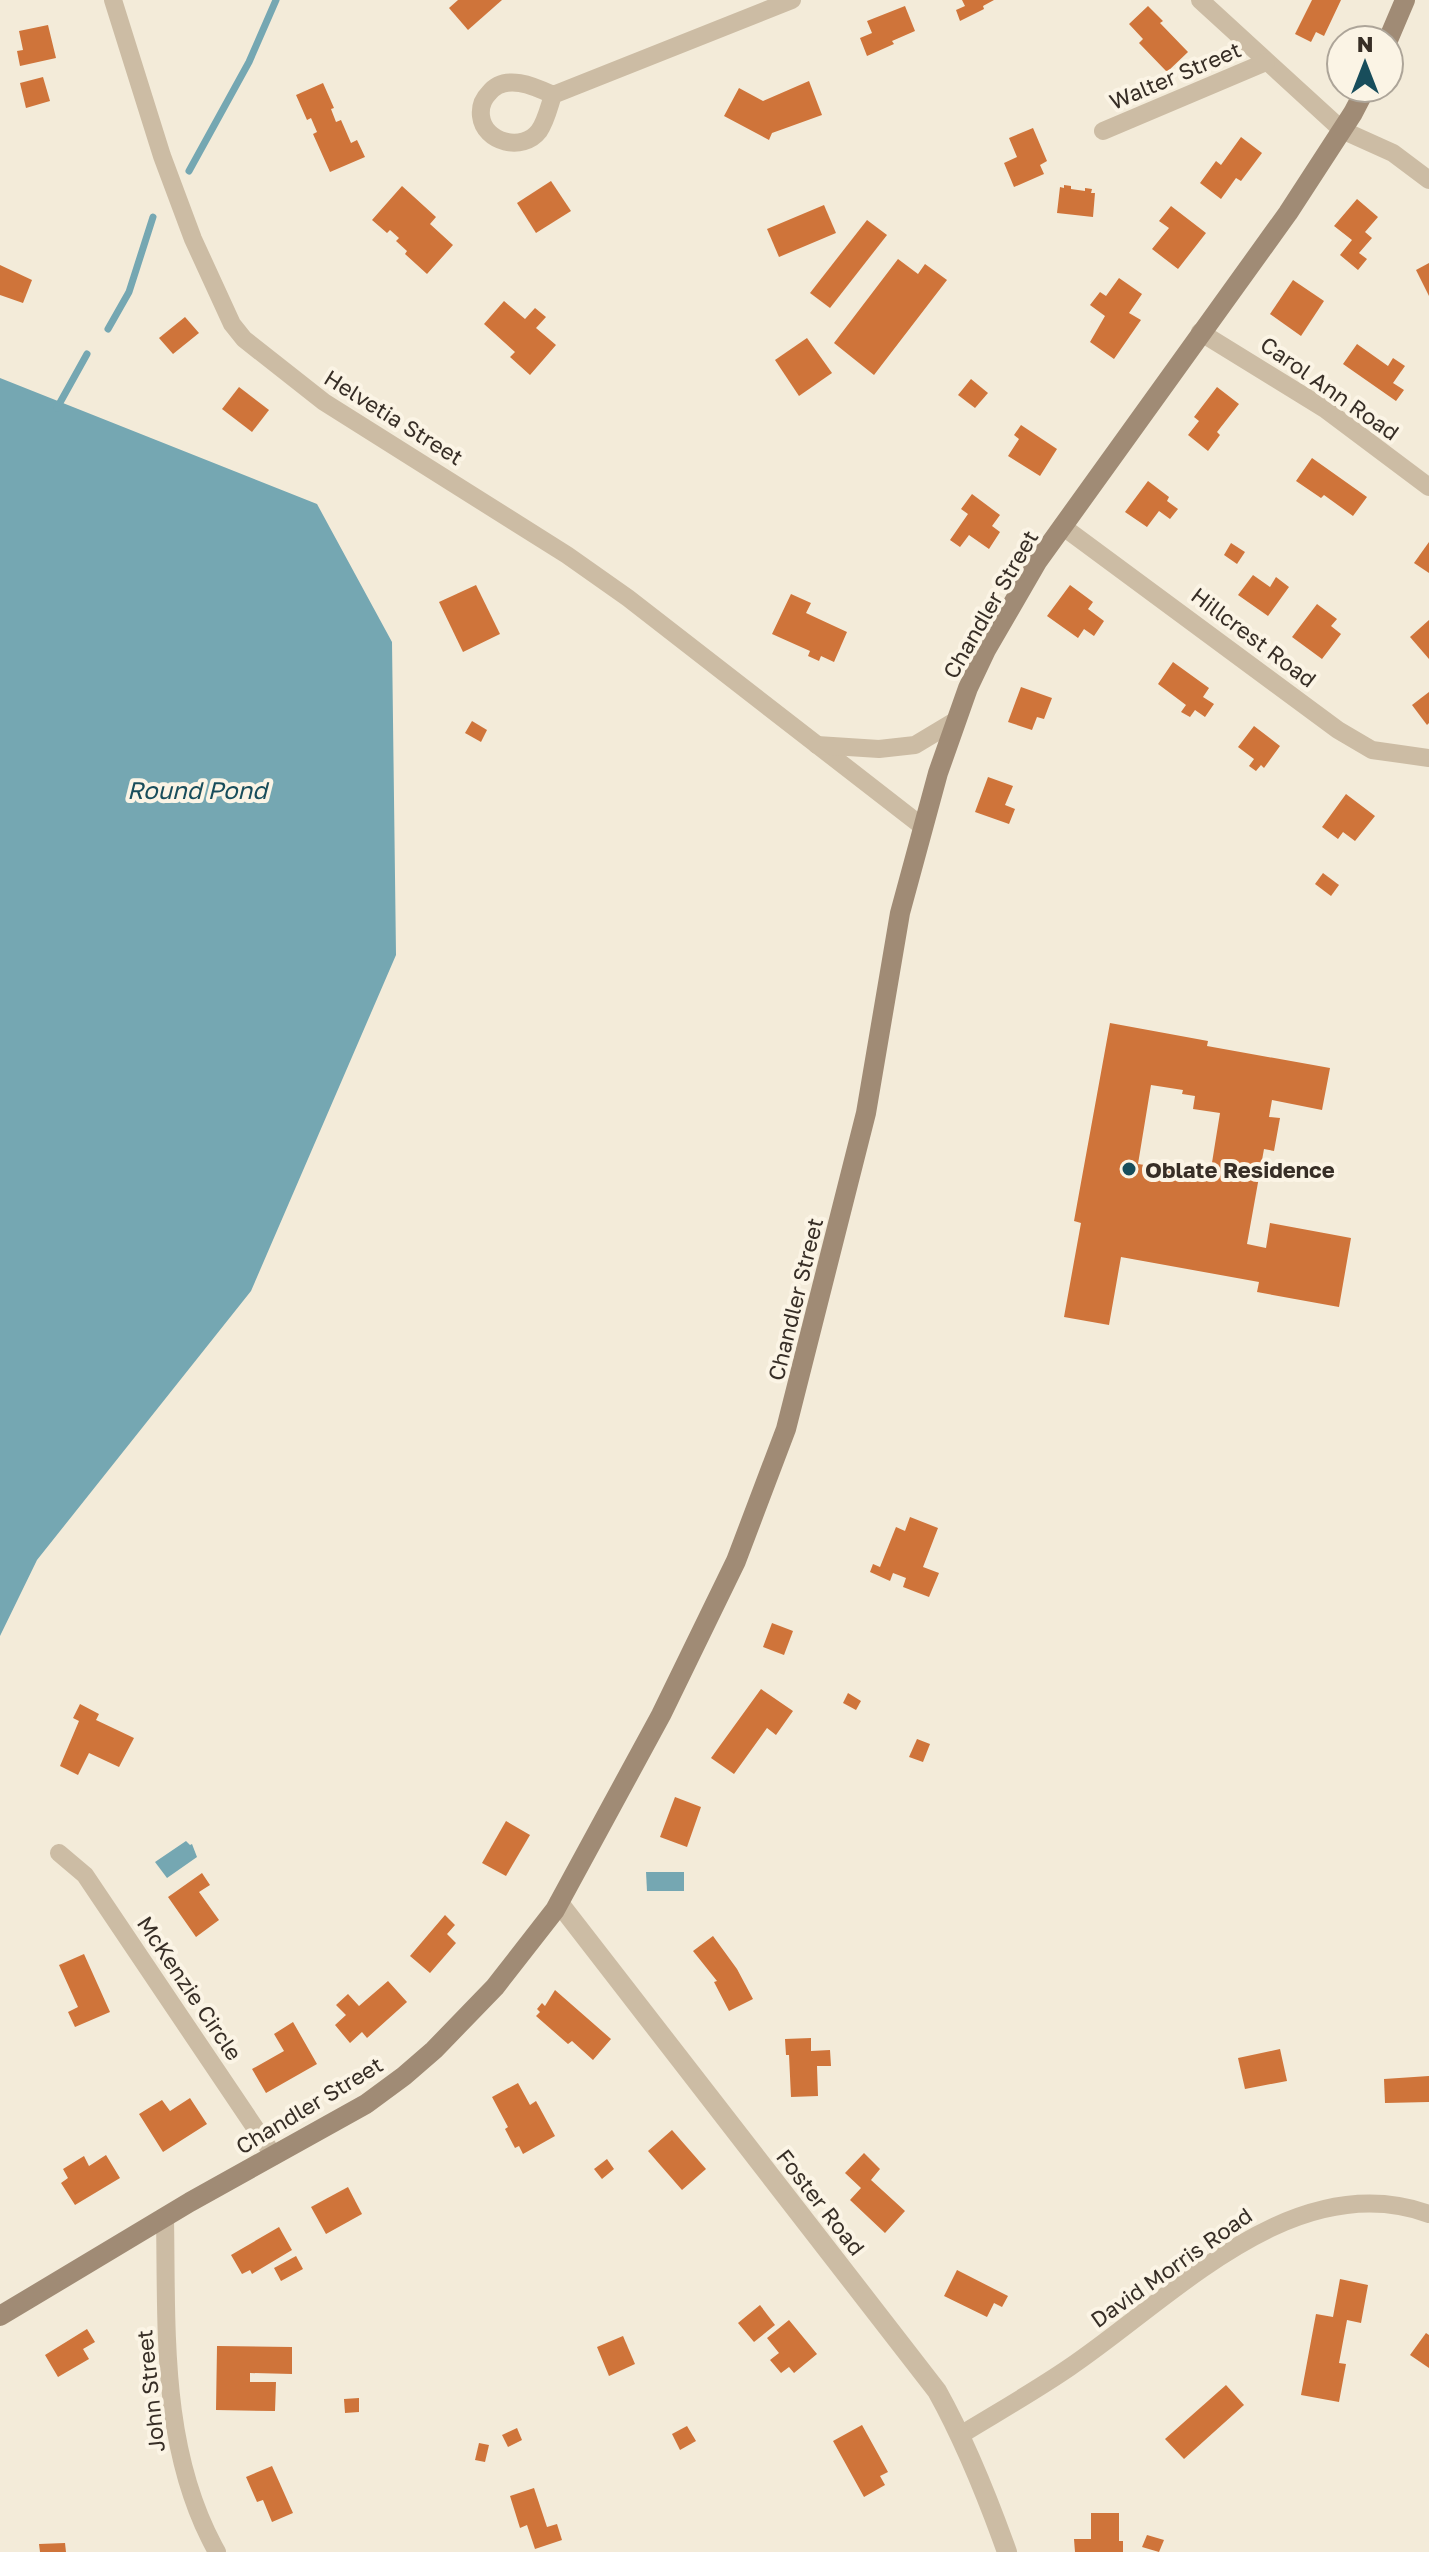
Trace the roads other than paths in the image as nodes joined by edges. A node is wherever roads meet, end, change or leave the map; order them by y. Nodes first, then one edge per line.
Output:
1 (113, 0) edge
2 (792, 0) edge
3 (1200, 0) edge
4 (1405, 0) edge
5 (1395, 24) edge
6 (1266, 62) junction
7 (553, 95) dead end
8 (1357, 104) edge
9 (1342, 130) junction
10 (1103, 131) dead end
11 (1429, 180) edge
12 (1200, 332) junction
13 (1429, 487) edge
14 (1062, 526) junction
15 (955, 721) junction
16 (817, 745) junction
17 (1429, 758) edge
18 (923, 827) junction
19 (59, 1853) dead end
20 (559, 1903) junction
21 (274, 2156) junction
22 (1429, 2214) edge
23 (165, 2218) junction
24 (0, 2316) edge
25 (962, 2434) junction
26 (217, 2552) edge
27 (1007, 2552) edge

1 - 16 street, Helvetia Street
2 - 7 street
3 - 6 street
4 - 5 main road
6 - 9 street
6 - 10 street, Walter Street
8 - 9 main road, Chandler Street
9 - 11 street
9 - 12 main road, Chandler Street
12 - 13 street, Carol Ann Road
12 - 14 main road, Chandler Street
14 - 15 main road, Chandler Street
14 - 17 street, Hillcrest Road
15 - 16 street
15 - 18 main road, Chandler Street
16 - 18 street, Helvetia Street
18 - 20 main road, Chandler Street
19 - 21 street, McKenzie Circle
20 - 21 main road, Chandler Street
20 - 25 street, Foster Road
21 - 23 main road, Chandler Street
22 - 25 street, David Morris Road
23 - 24 main road, Chandler Street
23 - 26 street, John Street
25 - 27 street, Foster Road

